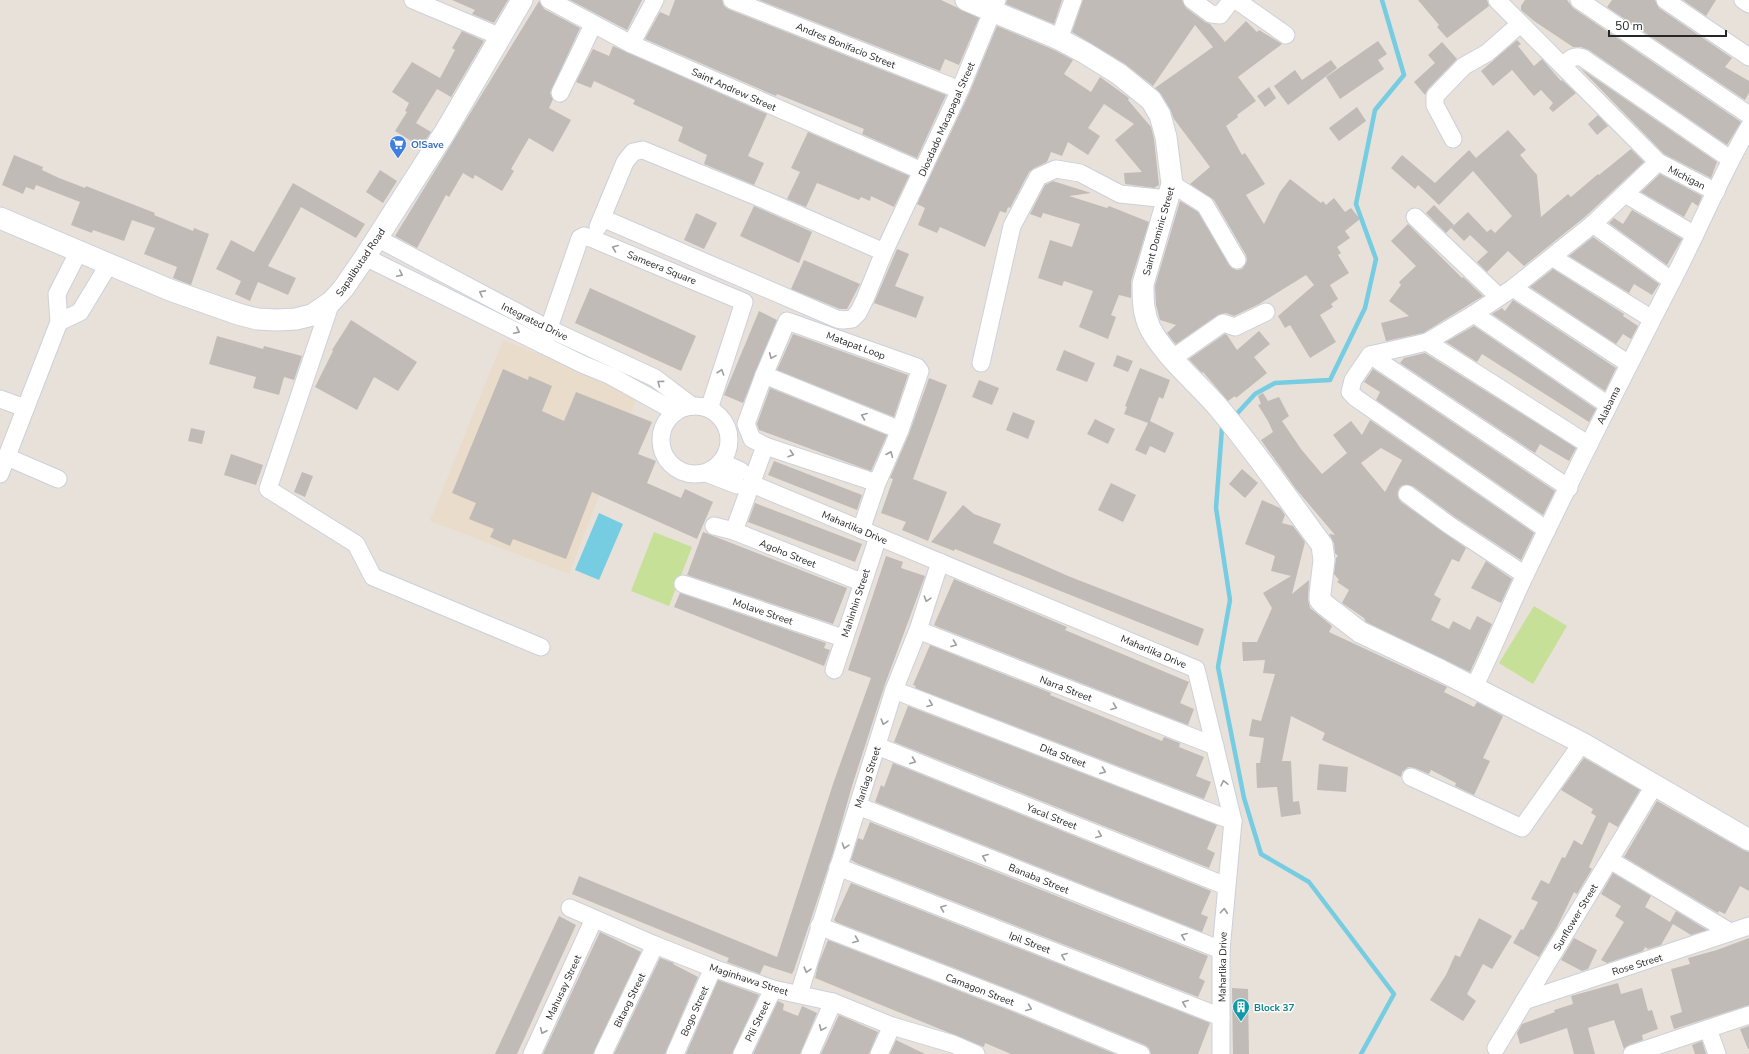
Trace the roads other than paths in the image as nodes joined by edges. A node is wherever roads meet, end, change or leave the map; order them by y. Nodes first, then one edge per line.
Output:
1 (412, 0) edge
2 (522, 0) edge
3 (549, 0) edge
4 (655, 0) edge
5 (732, 0) edge
6 (966, 0) edge
7 (1072, 0) edge
8 (1192, 0) edge
9 (1497, 0) edge
10 (1579, 0) edge
11 (1665, 0) edge
12 (1744, 0) edge
13 (1749, 4) edge
14 (995, 5) edge
15 (1520, 24) junction
16 (593, 25) junction
17 (1286, 35) dead end
18 (501, 37) junction
19 (1059, 39) junction
20 (631, 44) junction
21 (1749, 57) edge
22 (1563, 66) junction
23 (960, 90) junction
24 (560, 93) dead end
25 (1749, 115) edge
26 (1749, 127) edge
27 (1454, 139) dead end
28 (1730, 159) junction
29 (1658, 162) junction
30 (922, 171) junction
31 (1170, 191) junction
32 (1716, 192) junction
33 (1624, 194) junction
34 (1415, 217) dead end
35 (0, 218) edge
36 (602, 218) junction
37 (1593, 224) junction
38 (1695, 235) junction
39 (376, 238) junction
40 (593, 239) junction
41 (79, 251) junction
42 (884, 252) junction
43 (365, 257) junction
44 (1552, 257) junction
45 (1237, 260) dead end
46 (109, 264) junction
47 (1672, 281) junction
48 (1506, 292) junction
49 (331, 302) junction
50 (1266, 312) dead end
51 (1474, 314) junction
52 (1652, 319) junction
53 (59, 322) junction
54 (548, 328) junction
55 (1427, 342) junction
56 (543, 345) junction
57 (590, 347) junction
58 (1370, 355) junction
59 (1174, 358) junction
60 (981, 363) dead end
61 (582, 364) junction
62 (1629, 364) junction
63 (764, 375) junction
64 (0, 399) edge
65 (1608, 405) junction
66 (692, 406) junction
67 (26, 408) junction
68 (709, 408) junction
69 (676, 412) junction
70 (900, 430) junction
71 (1589, 445) junction
72 (765, 446) junction
73 (7, 457) junction
74 (721, 462) junction
75 (706, 473) junction
76 (0, 474) edge
77 (58, 479) dead end
78 (746, 482) junction
79 (877, 483) junction
80 (1569, 488) junction
81 (1407, 494) dead end
82 (714, 526) dead end
83 (861, 530) junction
84 (1547, 530) junction
85 (734, 531) junction
86 (878, 537) junction
87 (940, 562) junction
88 (1525, 574) junction
89 (861, 582) junction
90 (683, 584) dead end
91 (918, 630) junction
92 (843, 638) junction
93 (541, 647) dead end
94 (834, 670) dead end
95 (1474, 687) junction
96 (894, 690) junction
97 (1582, 743) junction
98 (877, 746) junction
99 (1215, 746) junction
100 (1411, 777) dead end
101 (1654, 786) junction
102 (858, 806) junction
103 (1233, 821) junction
104 (1749, 840) edge
105 (1610, 860) junction
106 (838, 867) junction
107 (1226, 886) junction
108 (570, 908) dead end
109 (594, 919) junction
110 (819, 926) junction
111 (1749, 926) edge
112 (1730, 932) junction
113 (655, 945) junction
114 (1221, 950) junction
115 (713, 968) junction
116 (773, 989) junction
117 (800, 994) junction
118 (1524, 1001) junction
119 (833, 1002) junction
120 (1749, 1015) edge
121 (1221, 1017) junction
122 (892, 1026) junction
123 (1708, 1029) junction
124 (1496, 1048) dead end
125 (951, 1049) edge
126 (532, 1054) edge
127 (603, 1054) edge
128 (675, 1054) edge
129 (742, 1054) edge
130 (810, 1054) edge
131 (879, 1054) edge
132 (976, 1054) edge
133 (1140, 1054) edge
134 (1222, 1054) edge
135 (1632, 1054) edge
136 (1717, 1054) edge

1 - 18 street
2 - 18 street, Sapalibutad Road
3 - 16 street, Saint Andrew Street
4 - 20 street
5 - 23 street, Andres Bonifacio Street
6 - 14 street, Saint Dominic Street
7 - 19 street
8 - 17 street
9 - 15 street, Michigan
10 - 25 street
11 - 21 street
12 - 13 street
14 - 19 street, Saint Dominic Street
14 - 23 street, Diosdado Macapagal Street
15 - 22 street, Michigan
15 - 27 street
16 - 20 street, Saint Andrew Street
16 - 24 street
18 - 39 street, Sapalibutad Road
19 - 31 street, Saint Dominic Street
20 - 30 street, Saint Andrew Street
22 - 28 street
22 - 29 street, Michigan
23 - 30 street, Diosdado Macapagal Street
26 - 28 street, Alabama
28 - 32 street, Alabama
29 - 32 street, Michigan
29 - 33 street
30 - 42 street, Diosdado Macapagal Street
31 - 45 street
31 - 59 street, Saint Dominic Street
31 - 60 street
32 - 38 street, Alabama
33 - 37 street
33 - 38 street
34 - 48 street
35 - 41 street, Sapalibutad Road
36 - 40 street
36 - 42 street
36 - 42 street, Diosdado Macapagal Street
37 - 44 street
37 - 47 street
38 - 47 street, Alabama
39 - 43 street, Sapalibutad Road
54 -> 39 street, Integrated Drive
40 - 54 street
68 -> 40 street, Sameera Square
41 - 46 street, Sapalibutad Road
41 - 53 street
43 - 49 street, Sapalibutad Road
43 -> 56 street, Integrated Drive
44 - 48 street
44 - 52 street
46 - 49 street, Sapalibutad Road
46 - 53 street
47 - 52 street, Alabama
48 - 51 street
48 - 62 street
49 - 93 street
50 - 59 street
51 - 55 street
51 - 65 street
52 - 62 street, Alabama
53 - 67 street
54 - 56 street
54 - 57 street, Integrated Drive
55 - 58 street
55 - 71 street
56 - 61 street, Integrated Drive
57 - 61 street
66 -> 57 street, Integrated Drive
58 - 80 street
58 - 84 street
59 - 95 street, Saint Dominic Street
61 - 69 street, Integrated Drive
62 - 65 street, Alabama
70 -> 63 street
70 -> 63 street, Matapat Loop
63 - 72 street, Matapat Loop
64 - 67 street
65 - 71 street, Alabama
66 - 68 street
66 - 69 street
67 - 73 street
68 - 74 street
69 - 75 street
79 -> 70 street, Matapat Loop
71 - 80 street, Alabama
72 - 78 street
72 -> 79 street, Matapat Loop
73 - 76 street
73 - 77 street
74 - 75 street
74 - 78 street
75 - 78 street
78 - 83 street, Maharlika Drive
78 - 85 street
79 - 83 street, Matapat Loop
80 - 84 street, Alabama
81 - 88 street
82 - 85 street, Agoho Street
83 - 86 street, Maharlika Drive
84 - 88 street, Alabama
85 - 89 street, Agoho Street
86 - 87 street, Maharlika Drive
86 - 89 street, Mahinhin Street
87 -> 91 street, Marilag Street
87 - 99 street, Maharlika Drive
88 - 95 street, Alabama
89 - 92 street, Mahinhin Street
90 - 92 street, Molave Street
91 - 96 street, Marilag Street
91 -> 99 street, Narra Street
92 - 94 street, Mahinhin Street
95 - 97 street
96 -> 98 street, Marilag Street
96 -> 103 street, Dita Street
97 - 100 street
97 - 101 street
98 - 102 street, Marilag Street
98 -> 107 street, Yacal Street
103 -> 99 street, Maharlika Drive
101 - 104 street
101 - 105 street, Sunflower Street
102 -> 106 street, Marilag Street
114 -> 102 street, Banaba Street
103 - 107 street, Maharlika Drive
105 - 112 street
105 - 118 street, Sunflower Street
106 - 110 street, Marilag Street
121 -> 106 street, Ipil Street
114 -> 107 street, Maharlika Drive
108 - 109 street, Maginhawa Street
109 - 113 street, Maginhawa Street
109 -> 126 street, Mahusay Street
110 -> 117 street, Marilag Street
110 -> 133 street, Camagon Street
111 - 112 street, Rose Street
112 - 118 street, Rose Street
113 - 115 street, Maginhawa Street
113 - 127 street, Bitaog Street
114 - 121 street, Maharlika Drive
115 - 116 street, Maginhawa Street
115 - 128 street, Bogo Street
116 - 117 street, Maginhawa Street
116 - 129 street, Pili Street
117 - 119 street, Maginhawa Street
118 - 124 street, Sunflower Street
119 - 122 street, Maginhawa Street
119 -> 130 street
120 - 123 street
121 - 134 street, Maharlika Drive
122 - 125 street, Maginhawa Street
122 - 131 street
123 - 135 street
123 - 136 street
125 - 132 street, Maginhawa Street

